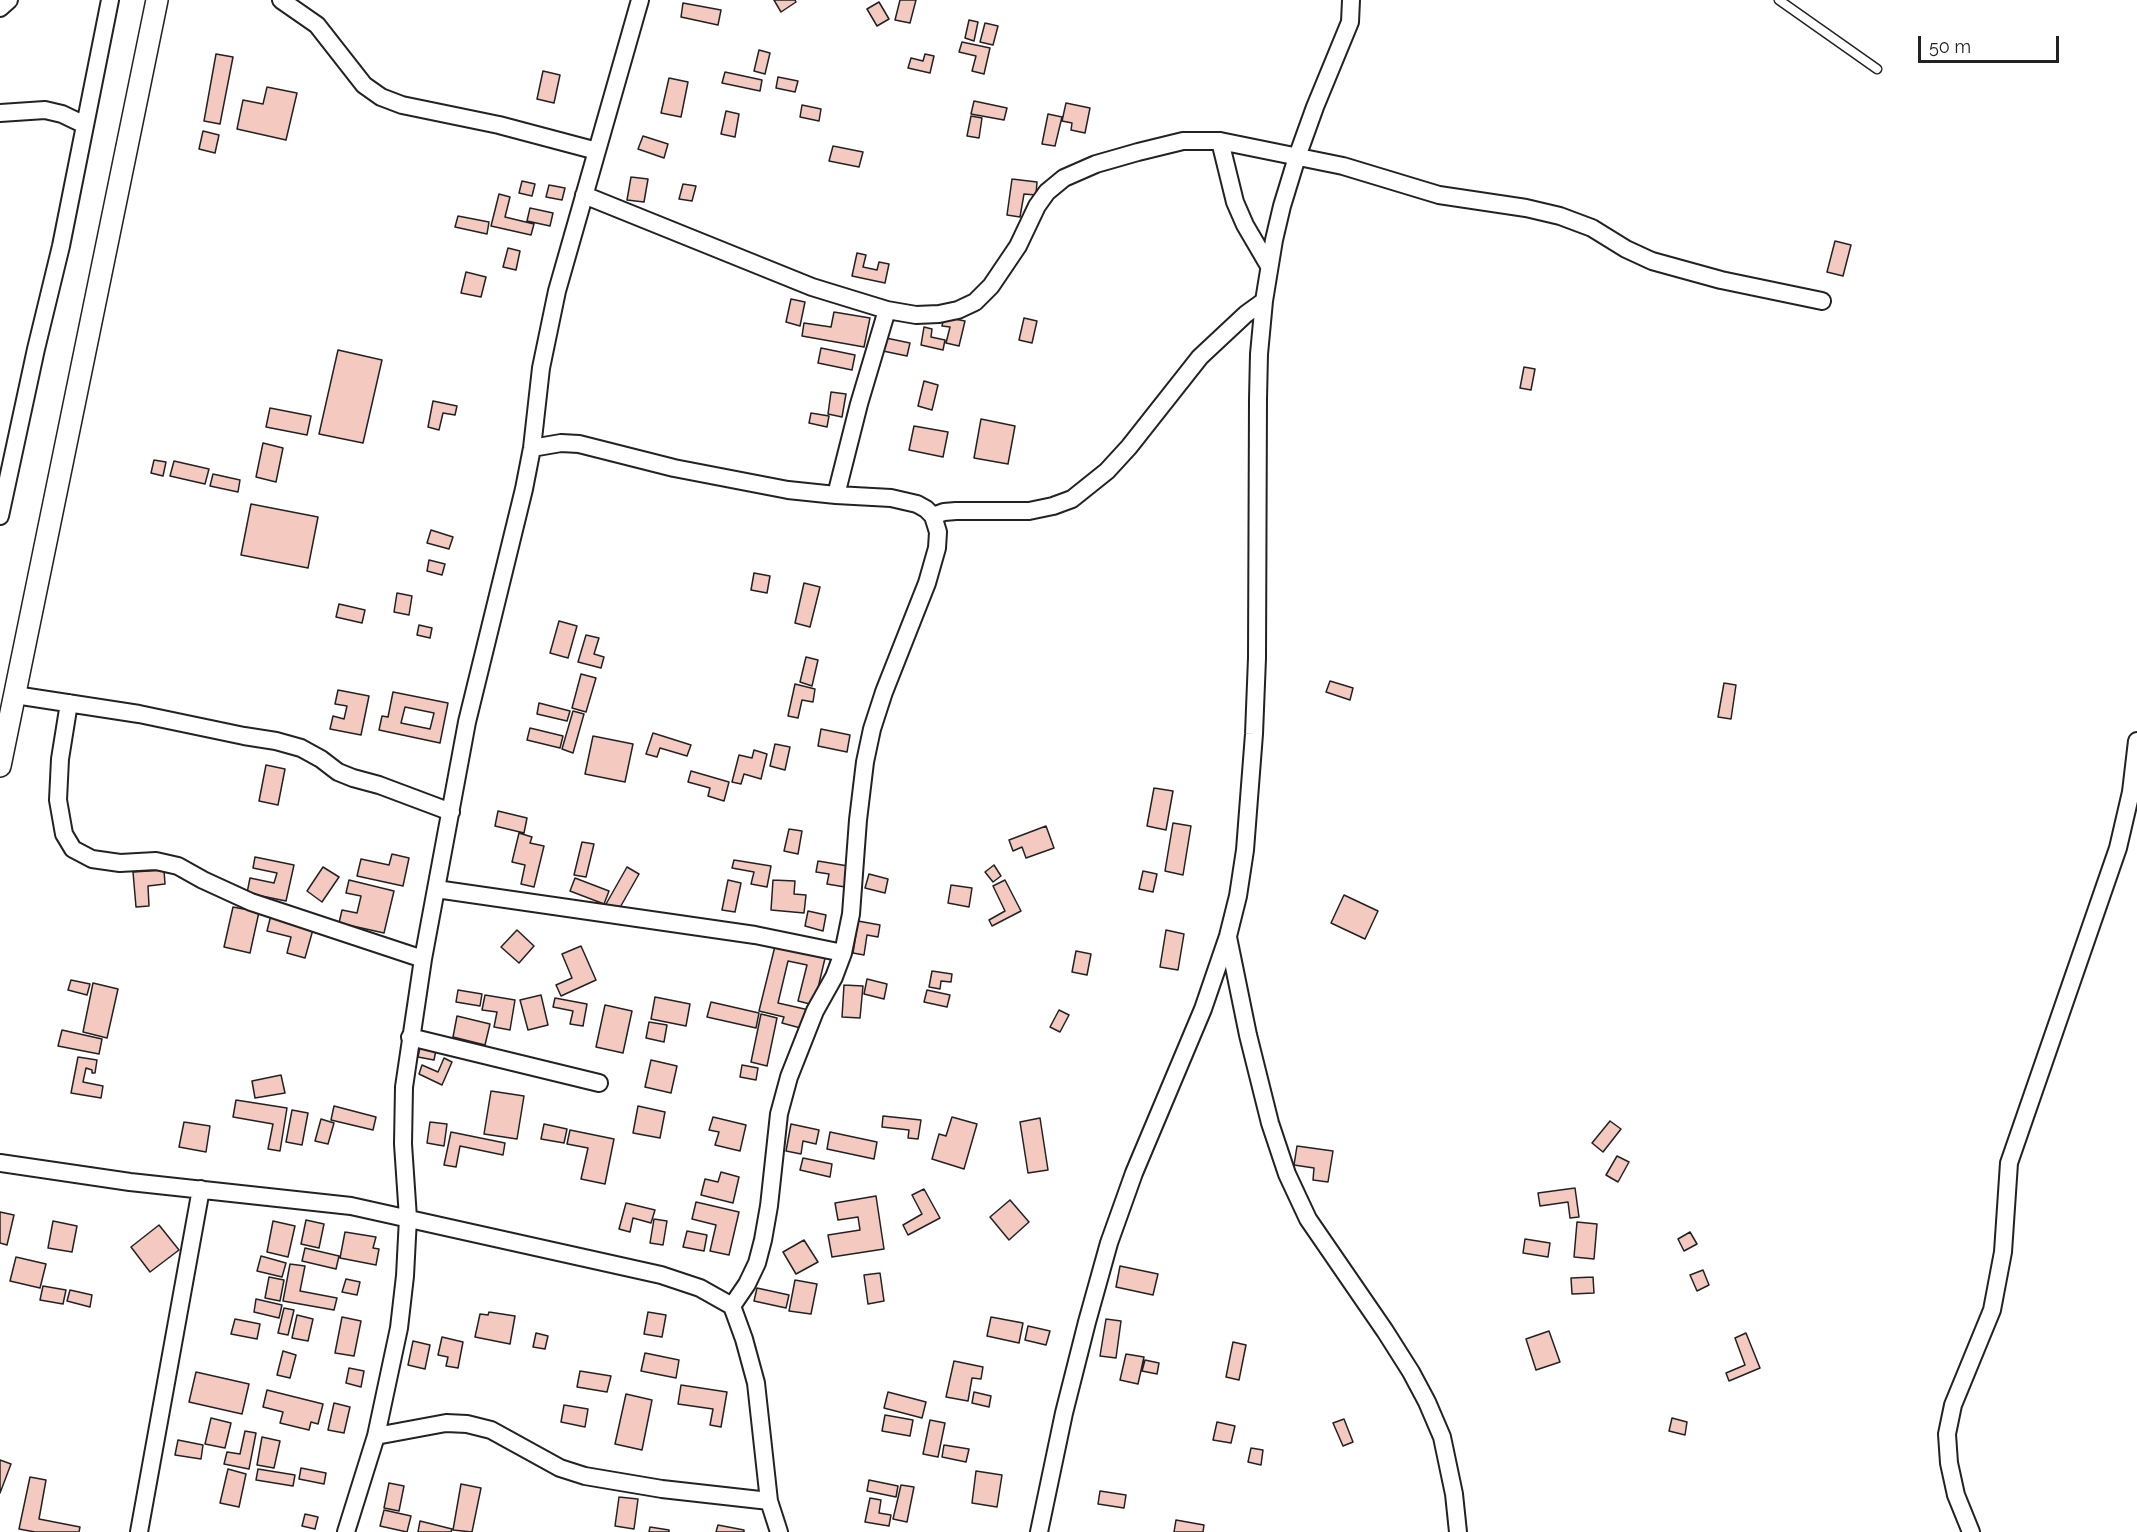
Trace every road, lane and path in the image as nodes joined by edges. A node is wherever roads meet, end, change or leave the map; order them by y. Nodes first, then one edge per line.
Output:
1 (9, 0) edge
2 (110, 0) edge
3 (157, 0) edge
4 (281, 0) edge
5 (640, 0) edge
6 (1352, 0) edge
7 (1779, 0) edge
8 (0, 8) edge
9 (1878, 69) dead end
10 (0, 113) edge
11 (85, 124) junction
12 (1220, 141) junction
13 (597, 151) junction
14 (1297, 156) junction
15 (584, 195) junction
16 (1269, 266) junction
17 (1264, 301) junction
18 (1822, 301) dead end
19 (887, 310) junction
20 (532, 448) junction
21 (6, 451) edge
22 (836, 495) junction
23 (0, 516) edge
24 (933, 516) junction
25 (15, 695) junction
26 (69, 703) junction
27 (2137, 741) edge
28 (0, 766) edge
29 (451, 812) junction
30 (436, 889) junction
31 (1228, 936) junction
32 (843, 953) junction
33 (423, 958) junction
34 (410, 1036) junction
35 (599, 1083) dead end
36 (0, 1163) edge
37 (201, 1189) junction
38 (408, 1218) junction
39 (732, 1306) junction
40 (376, 1436) junction
41 (769, 1501) junction
42 (139, 1532) edge
43 (346, 1532) edge
44 (779, 1532) edge
45 (1039, 1532) edge
46 (1458, 1532) edge
47 (1971, 1532) edge

1 - 8 street
2 - 11 street
3 - 25 street
4 - 13 street
5 - 13 street
6 - 14 street
7 - 9 lane
10 - 11 street
11 - 21 street
12 - 14 street
12 - 16 street
12 - 19 street
13 - 15 street
14 - 16 street
14 - 18 street
15 - 19 street
15 - 20 street
16 - 17 street
17 - 24 street
17 - 31 street
19 - 22 street
20 - 22 street
20 - 29 street
21 - 23 street
22 - 24 street
24 - 32 street
25 - 26 street
25 - 28 street
26 - 29 street
26 - 33 street
27 - 47 street
29 - 30 street
30 - 32 street
30 - 33 street
31 - 45 street
31 - 46 street
32 - 39 street
33 - 34 street
34 - 35 street
34 - 38 street
36 - 37 street
37 - 38 street
37 - 42 street
38 - 39 street
38 - 40 street
39 - 41 street
40 - 41 street
40 - 43 street
41 - 44 street

